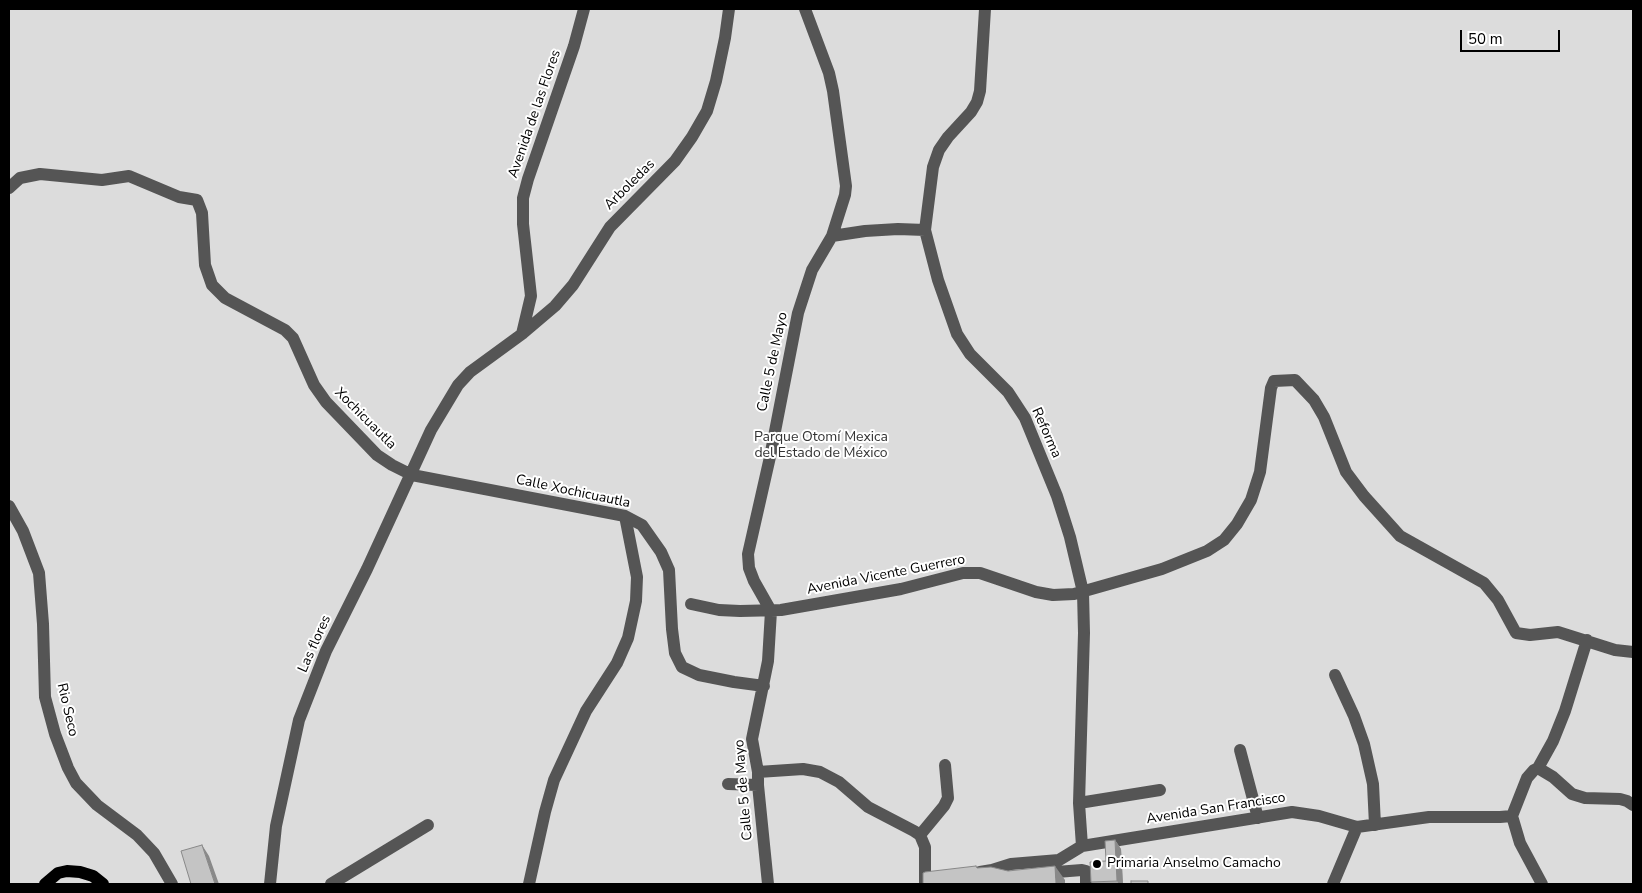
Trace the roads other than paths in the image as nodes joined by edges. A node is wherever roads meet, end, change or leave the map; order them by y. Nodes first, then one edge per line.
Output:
1 (584, 9) edge
2 (729, 9) edge
3 (805, 9) edge
4 (985, 9) edge
5 (9, 188) edge
6 (925, 230) junction
7 (832, 236) junction
8 (522, 334) junction
9 (412, 475) junction
10 (9, 506) edge
11 (625, 516) junction
12 (1083, 592) junction
13 (691, 604) dead end
14 (771, 611) junction
15 (1587, 640) junction
16 (1633, 652) edge
17 (1335, 675) dead end
18 (764, 686) junction
19 (1240, 750) dead end
20 (945, 765) dead end
21 (1538, 768) junction
22 (758, 779) junction
23 (728, 784) dead end
24 (1160, 790) dead end
25 (1079, 803) junction
26 (1633, 805) edge
27 (1512, 816) junction
28 (1258, 818) junction
29 (428, 825) dead end
30 (1375, 825) junction
31 (1357, 827) junction
32 (920, 835) junction
33 (1082, 846) junction
34 (992, 870) junction
35 (969, 873) edge
36 (928, 880) edge
37 (45, 884) edge
38 (103, 884) edge
39 (172, 884) edge
40 (270, 884) edge
41 (331, 884) edge
42 (529, 884) edge
43 (768, 884) edge
44 (1086, 884) edge
45 (1333, 884) edge
46 (1542, 884) edge

1 - 8 street, Avenida de las Flores
2 - 8 street, Arboledas
3 - 7 street, Calle 5 de Mayo
4 - 6 street, Reforma
5 - 9 street, Xochicuautla
6 - 7 street
6 - 12 street, Reforma
7 - 14 street, Calle 5 de Mayo
8 - 9 street, Las flores
9 - 11 street, Calle Xochicuautla
9 - 40 street, Las flores
10 - 39 street, Rio Seco
11 - 18 street, Calle Xochicuautla
11 - 42 street
12 - 14 street, Avenida Vicente Guerrero
12 - 15 street, Avenida Vicente Guerrero
12 - 25 street, Reforma
13 - 14 street, Avenida Vicente Guerrero
14 - 18 street, Calle 5 de Mayo
15 - 16 street, Avenida Vicente Guerrero
15 - 21 street
17 - 30 street
18 - 22 street, Calle 5 de Mayo
19 - 28 street
20 - 32 street
21 - 26 street
21 - 27 street
22 - 23 street
22 - 32 street
22 - 43 street, Calle 5 de Mayo
24 - 25 street
25 - 33 street, Reforma
27 - 30 street, Avenida San Francisco
27 - 46 street
28 - 31 street, Avenida San Francisco
28 - 33 street, Avenida San Francisco
29 - 41 street
30 - 31 street, Avenida San Francisco
31 - 45 street
32 - 36 street
33 - 34 street, Avenida San Francisco
34 - 35 street, Avenida San Francisco
34 - 44 street
37 - 38 main road

